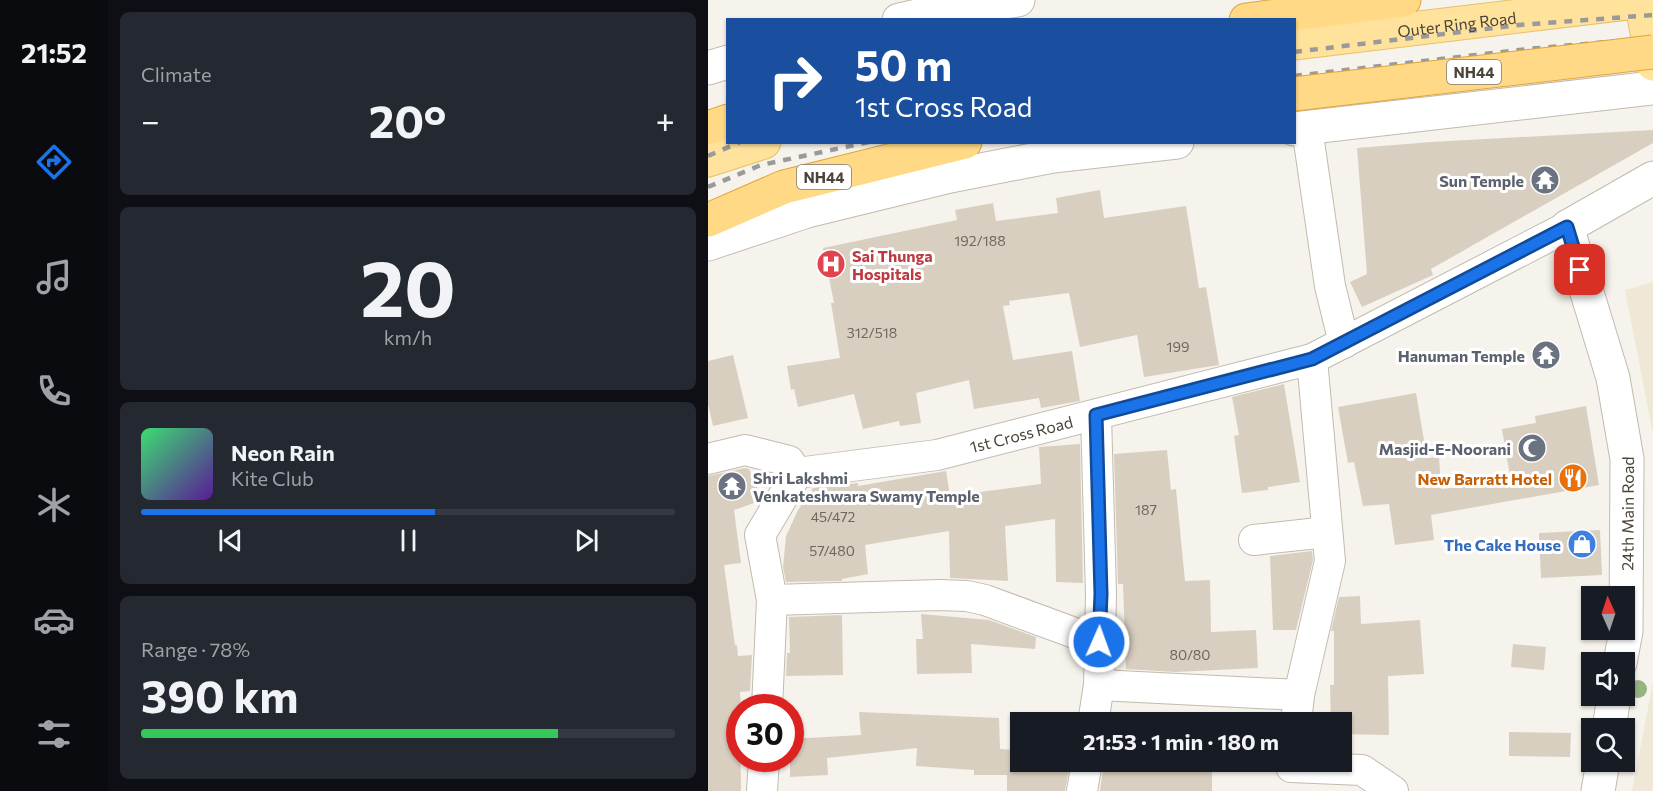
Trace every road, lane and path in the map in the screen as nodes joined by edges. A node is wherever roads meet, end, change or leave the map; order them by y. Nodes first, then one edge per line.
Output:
1 (1018, 0) edge
2 (1404, 0) edge
3 (908, 18) edge
4 (1262, 18) edge
5 (1648, 18) edge
6 (1296, 43) edge
7 (726, 63) edge
8 (1653, 64) edge
9 (708, 68) edge
10 (1653, 88) edge
11 (1296, 94) edge
12 (726, 122) edge
13 (708, 128) edge
14 (1301, 129) edge
15 (758, 144) edge
16 (1159, 144) edge
17 (955, 145) edge
18 (708, 160) edge
19 (1653, 177) edge
20 (708, 220) edge
21 (1567, 227) junction
22 (708, 244) edge
23 (1344, 343) junction
24 (1312, 359) junction
25 (1096, 415) junction
26 (708, 459) edge
27 (797, 473) junction
28 (1327, 532) junction
29 (1254, 540) dead end
30 (772, 600) junction
31 (1099, 642) junction
32 (1622, 652) edge
33 (1099, 685) junction
34 (768, 694) edge
35 (1298, 709) edge
36 (1095, 712) edge
37 (763, 772) edge
38 (1085, 772) edge
39 (1601, 772) edge
40 (1291, 773) edge
41 (762, 791) edge
42 (1082, 791) edge
43 (1393, 791) edge
44 (1598, 791) edge

1 - 3 street
2 - 4 highway, Outer Ring Road
5 - 6 main road, Outer Ring Road
5 - 8 main road
5 - 11 highway, NH44, bridge
7 - 9 street
10 - 14 street
12 - 13 highway
14 - 23 street
15 - 18 main road
16 - 22 street
17 - 20 highway, NH44
19 - 21 street
21 - 23 street, 1st Cross Road
21 - 32 street, 24th Main Road
23 - 24 street, 1st Cross Road
24 - 25 street, 1st Cross Road
24 - 28 street
25 - 27 street, 1st Cross Road
25 - 31 street
26 - 27 street
27 - 30 street
28 - 29 street
28 - 35 street
30 - 31 street
30 - 34 street
31 - 33 street
33 - 35 street
33 - 36 street
37 - 41 street
38 - 42 street
39 - 44 street
40 - 43 street

